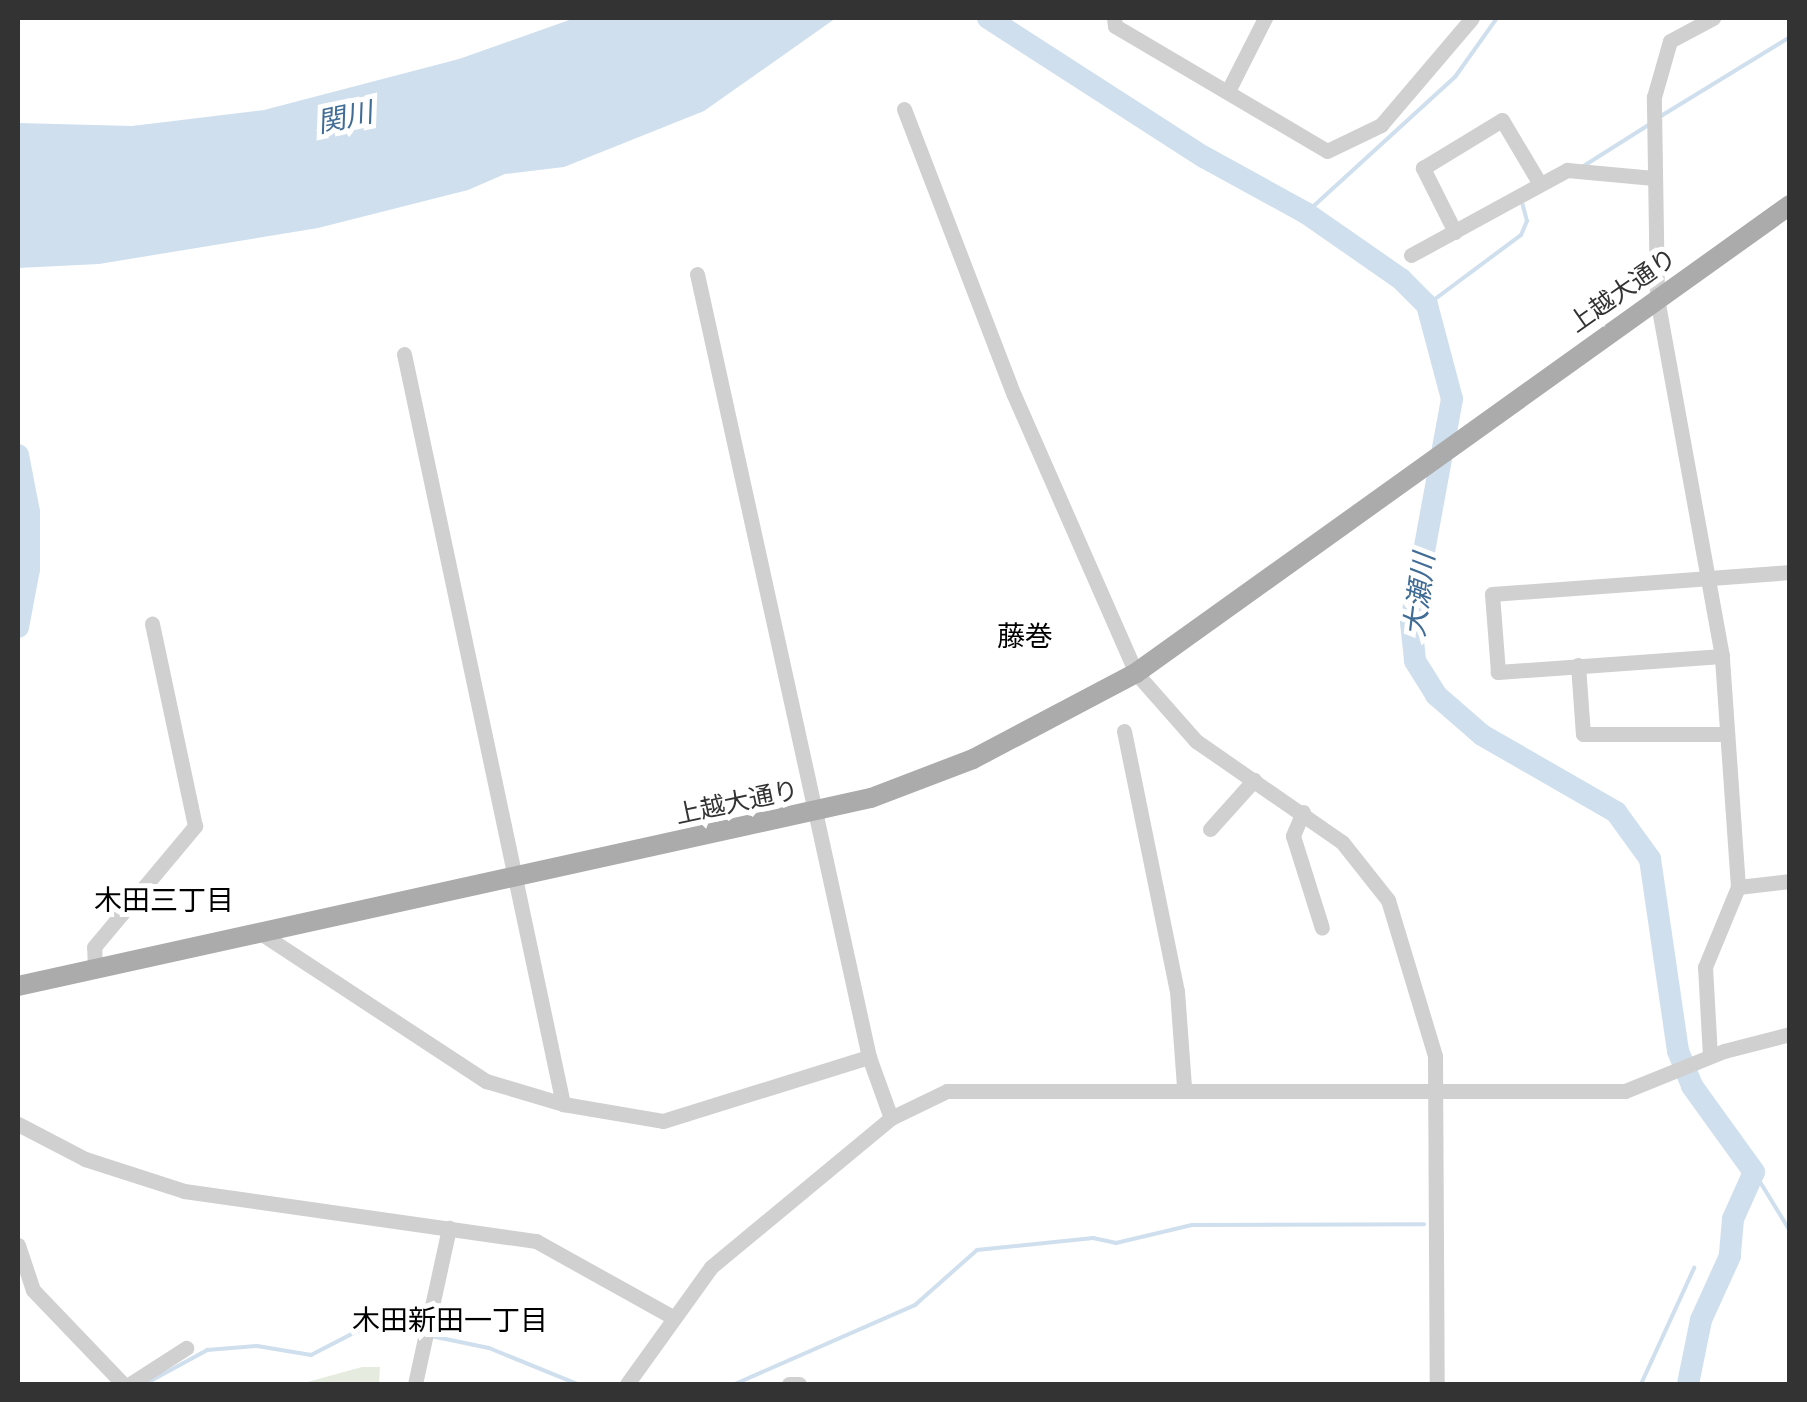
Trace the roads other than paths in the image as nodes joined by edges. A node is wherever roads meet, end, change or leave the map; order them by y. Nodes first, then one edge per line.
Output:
1 (1114, 18) edge
2 (1266, 18) edge
3 (1472, 18) edge
4 (1714, 18) edge
5 (1674, 25) edge
6 (1228, 91) junction
7 (904, 109) dead end
8 (1654, 178) junction
9 (1540, 184) junction
10 (1790, 205) edge
11 (1455, 232) junction
12 (1411, 256) dead end
13 (697, 274) dead end
14 (1658, 297) junction
15 (404, 354) dead end
16 (1790, 572) edge
17 (1708, 582) junction
18 (152, 624) dead end
19 (1722, 656) junction
20 (1578, 666) junction
21 (1136, 673) junction
22 (1124, 731) dead end
23 (1727, 734) junction
24 (1254, 780) junction
25 (814, 812) junction
26 (1303, 812) junction
27 (1210, 829) dead end
28 (516, 878) junction
29 (1790, 881) edge
30 (1738, 887) junction
31 (1322, 928) dead end
32 (262, 934) junction
33 (95, 970) junction
34 (18, 986) edge
35 (1790, 1034) edge
36 (868, 1057) junction
37 (1704, 1060) junction
38 (1184, 1086) junction
39 (1437, 1090) junction
40 (563, 1104) junction
41 (891, 1118) junction
42 (18, 1124) edge
43 (450, 1228) junction
44 (18, 1245) edge
45 (25, 1290) edge
46 (671, 1316) junction
47 (186, 1348) dead end
48 (127, 1384) edge
49 (415, 1384) edge
50 (627, 1384) edge
51 (789, 1384) edge
52 (799, 1384) edge
53 (1437, 1384) edge

1 - 6 street
2 - 6 street
3 - 6 street
4 - 5 street
5 - 8 street
7 - 21 street
8 - 9 street
8 - 14 street
9 - 11 street
9 - 11 street
10 - 14 main road, 上越大通り
11 - 12 street
13 - 25 street
14 - 17 street
14 - 21 main road, 上越大通り
15 - 28 street
16 - 17 street
17 - 19 street
17 - 20 street
18 - 33 street
19 - 20 street
19 - 23 street
20 - 23 street
21 - 24 street
21 - 25 main road, 上越大通り
22 - 38 street
23 - 30 street
24 - 26 street
24 - 27 street
25 - 28 main road, 上越大通り
25 - 36 street
26 - 31 street
26 - 39 street
28 - 32 main road, 上越大通り
28 - 40 street
29 - 30 street
30 - 37 street
32 - 33 main road, 上越大通り
32 - 40 street
33 - 34 main road, 上越大通り
35 - 37 street
36 - 40 street
36 - 41 street
37 - 39 street
38 - 39 street
38 - 41 street
39 - 53 street
41 - 46 street
42 - 43 street
43 - 46 street
43 - 49 street
44 - 45 street
45 - 48 street
46 - 50 street
47 - 48 street
51 - 52 street

